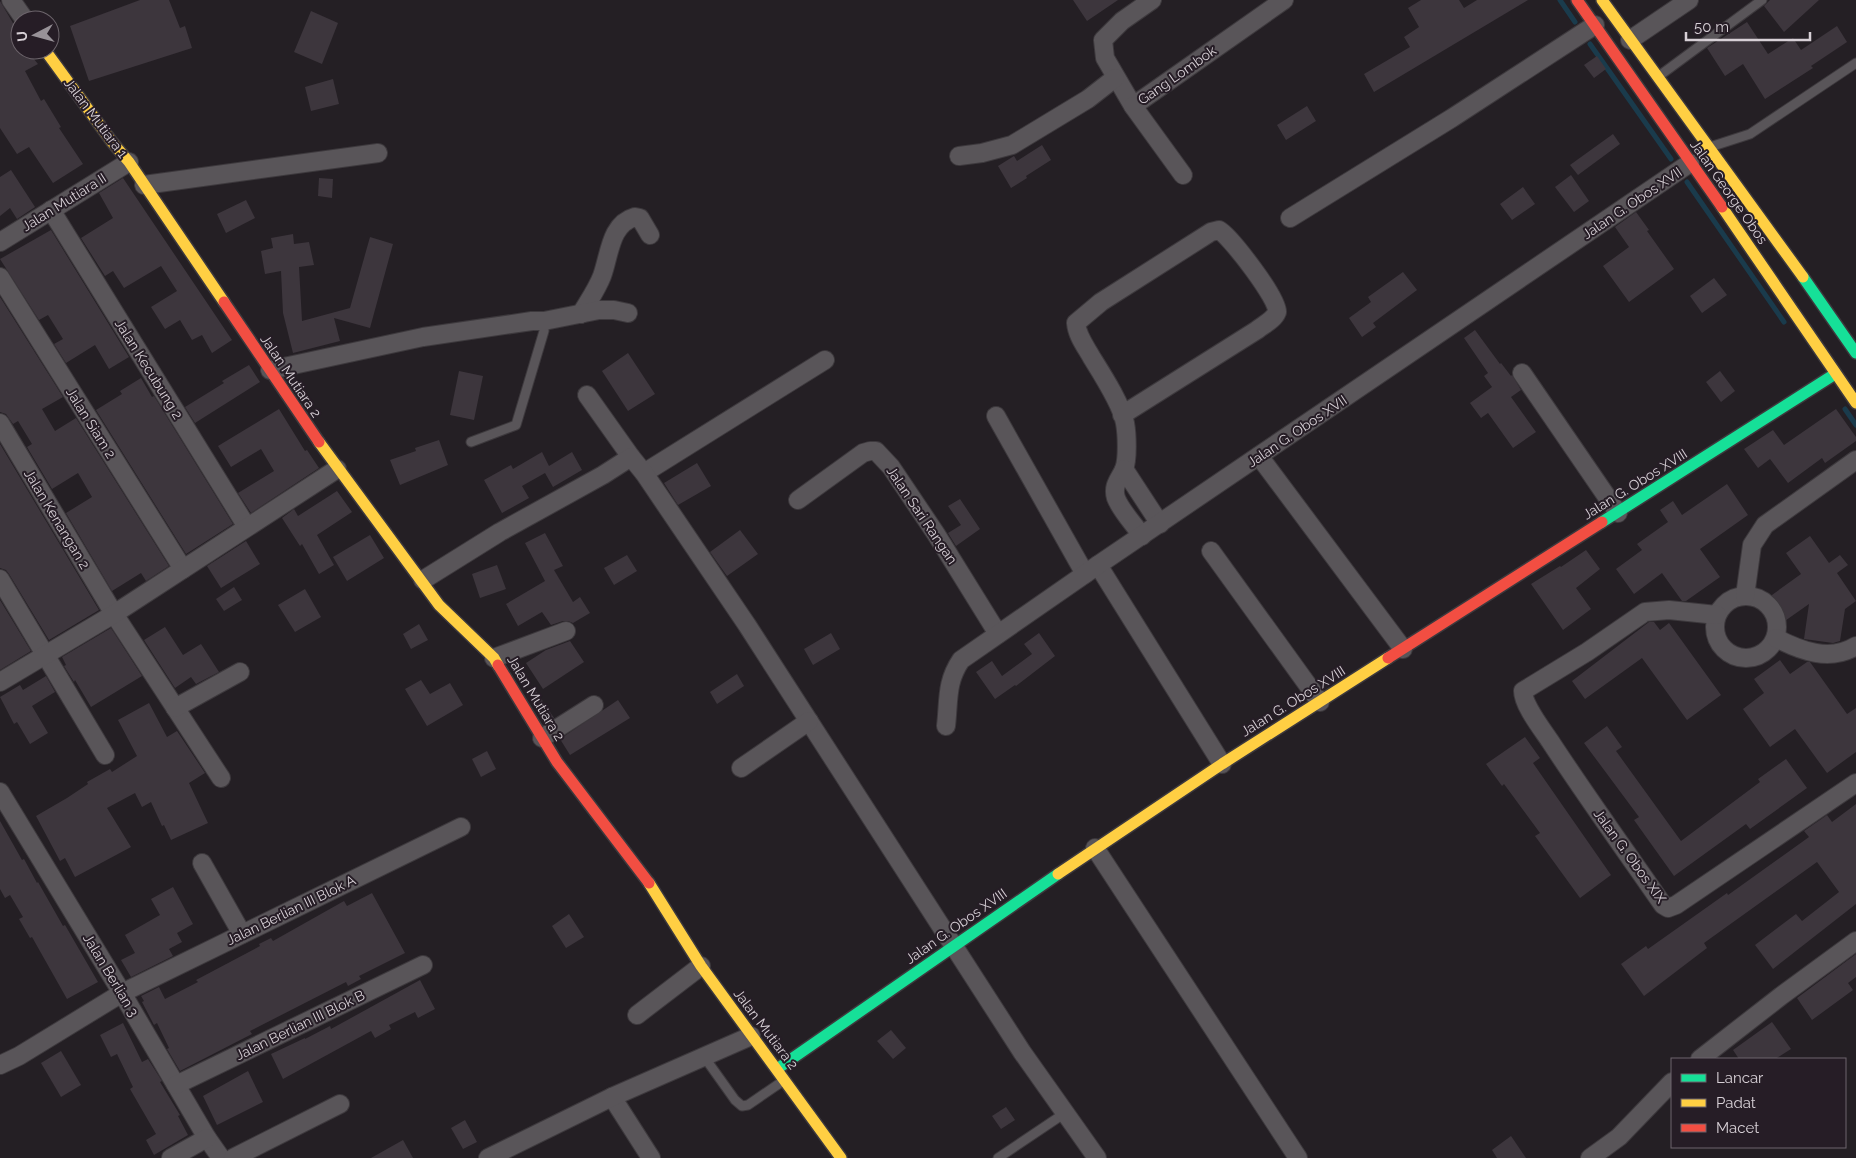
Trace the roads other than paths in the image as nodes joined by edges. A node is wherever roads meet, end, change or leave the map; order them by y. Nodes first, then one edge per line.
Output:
1 (1152, 0) edge
2 (1284, 0) edge
3 (1576, 0) edge
4 (1602, 0) edge
5 (1690, 0) edge
6 (1762, 0) edge
7 (1594, 25) junction
8 (1630, 40) junction
9 (52, 60) edge
10 (1856, 63) edge
11 (1657, 77) junction
12 (1115, 78) junction
13 (1133, 106) junction
14 (1708, 148) junction
15 (378, 153) dead end
16 (960, 156) dead end
17 (129, 162) junction
18 (1690, 163) junction
19 (1183, 175) dead end
20 (144, 185) junction
21 (51, 210) junction
22 (1290, 218) dead end
23 (650, 235) dead end
24 (0, 242) edge
25 (0, 277) edge
26 (628, 313) dead end
27 (581, 314) junction
28 (544, 321) junction
29 (1856, 353) edge
30 (825, 360) dead end
31 (270, 370) junction
32 (1522, 373) dead end
33 (1835, 374) junction
34 (587, 395) dead end
35 (1856, 403) edge
36 (1122, 415) junction
37 (996, 416) dead end
38 (0, 423) edge
39 (471, 442) dead end
40 (1259, 456) junction
41 (631, 457) junction
42 (1856, 460) edge
43 (337, 469) junction
44 (1124, 469) junction
45 (644, 473) junction
46 (798, 500) dead end
47 (1618, 512) junction
48 (1160, 524) junction
49 (247, 528) junction
50 (1142, 536) junction
51 (1211, 550) dead end
52 (183, 569) junction
53 (1092, 569) junction
54 (0, 579) edge
55 (423, 580) junction
56 (1745, 596) junction
57 (114, 614) junction
58 (1717, 615) junction
59 (566, 632) dead end
60 (998, 634) junction
61 (1776, 638) junction
62 (1856, 646) edge
63 (1403, 649) junction
64 (46, 654) junction
65 (494, 658) junction
66 (240, 672) dead end
67 (0, 682) edge
68 (1320, 702) junction
69 (594, 706) dead end
70 (175, 708) junction
71 (809, 721) junction
72 (946, 726) dead end
73 (542, 738) junction
74 (104, 755) dead end
75 (1222, 764) junction
76 (741, 768) dead end
77 (221, 778) dead end
78 (1856, 783) edge
79 (0, 792) edge
80 (460, 827) dead end
81 (1095, 848) junction
82 (202, 863) dead end
83 (242, 934) junction
84 (1856, 941) edge
85 (954, 946) junction
86 (423, 965) dead end
87 (701, 966) junction
88 (122, 993) junction
89 (637, 1015) dead end
90 (751, 1036) junction
91 (705, 1058) junction
92 (1701, 1058) edge
93 (0, 1065) edge
94 (777, 1068) junction
95 (785, 1080) junction
96 (1671, 1083) edge
97 (176, 1085) junction
98 (612, 1097) junction
99 (340, 1104) dead end
100 (1065, 1113) junction
101 (207, 1138) junction
102 (171, 1158) edge
103 (221, 1158) edge
104 (233, 1158) edge
105 (488, 1158) edge
106 (651, 1158) edge
107 (841, 1158) edge
108 (998, 1158) edge
109 (1097, 1158) edge
110 (1298, 1158) edge
111 (1590, 1158) edge

1 - 12 street, Gang Lombok
2 - 13 street, Gang Lombok
3 - 7 street, Jalan George Obos
4 - 8 street, Jalan George Obos
5 - 8 street
6 - 11 lane
7 - 18 street, Jalan George Obos
7 - 22 street
8 - 11 street, Jalan George Obos
9 - 17 street, Jalan Mutiara 1
10 - 14 lane
11 - 14 street, Jalan George Obos
12 - 13 street, Gang Lombok
12 - 16 street
13 - 19 street
14 - 29 street, Jalan George Obos
15 - 20 street
17 - 20 street, Jalan Mutiara 2
17 - 21 street, Jalan Mutiara II
18 - 33 street, Jalan George Obos
18 - 40 street, Jalan G. Obos XVII
20 - 31 street, Jalan Mutiara 2
21 - 24 street, Jalan Mutiara II
21 - 49 street, Jalan Kecubung 2
23 - 27 street
25 - 52 street, Jalan Siam 2
26 - 27 street
27 - 28 street
28 - 31 street
28 - 39 lane
30 - 45 street
31 - 43 street, Jalan Mutiara 2
32 - 47 street
33 - 35 street, Jalan George Obos
33 - 47 street, Jalan G. Obos XVIII
34 - 41 street
36 - 36 street
36 - 44 street
37 - 53 street
38 - 57 street, Jalan Kenangan 2
40 - 48 street, Jalan G. Obos XVII
40 - 63 street
41 - 45 street
41 - 55 street
42 - 56 street
43 - 49 street
43 - 55 street, Jalan Mutiara 2
44 - 48 street
44 - 50 street
45 - 71 street
46 - 60 street, Jalan Sari Rangan
47 - 63 street, Jalan G. Obos XVIII
48 - 50 street, Jalan G. Obos XVII
49 - 52 street
50 - 53 street, Jalan G. Obos XVII
51 - 68 street
52 - 57 street
53 - 60 street, Jalan G. Obos XVII
53 - 75 street
54 - 64 street
55 - 65 street, Jalan Mutiara 2
56 - 58 street
56 - 61 street
57 - 64 street
57 - 70 street, Jalan Kenangan 2
58 - 61 street
58 - 78 street, Jalan G. Obos XIX
59 - 65 street
60 - 72 street, Jalan G. Obos XVII
61 - 62 street
63 - 68 street, Jalan G. Obos XVIII
64 - 67 street
64 - 74 street
65 - 73 street, Jalan Mutiara 2
66 - 70 street
68 - 75 street, Jalan G. Obos XVIII
69 - 73 street
70 - 77 street, Jalan Kenangan 2
71 - 76 street
71 - 85 street
73 - 87 street, Jalan Mutiara 2
75 - 81 street, Jalan G. Obos XVIII
79 - 88 street, Jalan Berlian 3
80 - 83 street, Jalan Berlian III Blok A
81 - 85 street, Jalan G. Obos XVIII
81 - 110 street
82 - 83 street
83 - 88 street, Jalan Berlian III Blok A
84 - 92 street
85 - 94 street, Jalan G. Obos XVIII
85 - 100 street
86 - 97 street, Jalan Berlian III Blok B
87 - 89 street
87 - 90 street, Jalan Mutiara 2
88 - 93 street, Jalan Berlian III Blok A
88 - 97 street, Jalan Berlian 3
90 - 91 street
90 - 94 street, Jalan Mutiara 2
91 - 95 lane
91 - 98 street
94 - 95 street, Jalan Mutiara 2
95 - 107 street, Jalan Mutiara 2
96 - 111 street
97 - 101 street, Jalan Berlian 3
98 - 105 street
98 - 106 street
99 - 104 street
100 - 108 lane
100 - 109 street
101 - 102 street
101 - 103 street, Jalan Berlian 3

